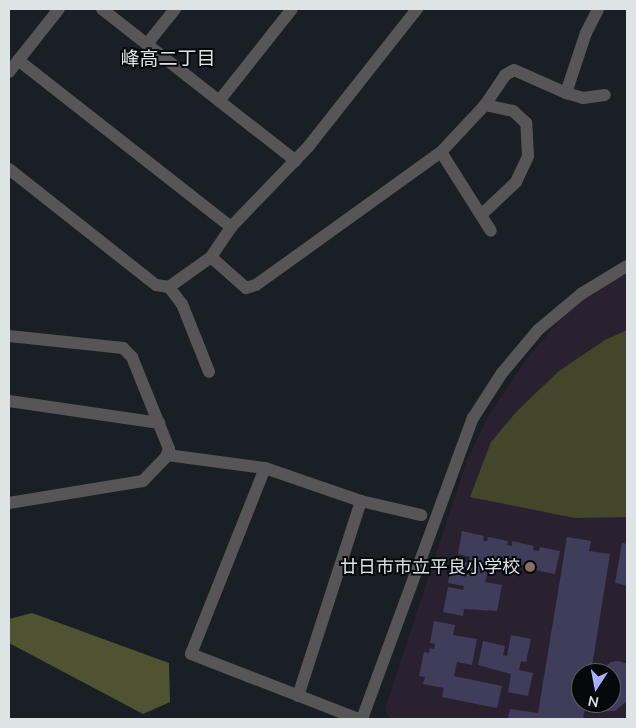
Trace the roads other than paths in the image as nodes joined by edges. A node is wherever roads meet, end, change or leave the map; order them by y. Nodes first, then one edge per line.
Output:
1 (59, 9) edge
2 (102, 9) edge
3 (175, 9) edge
4 (292, 9) edge
5 (416, 9) edge
6 (598, 9) edge
7 (147, 44) junction
8 (18, 60) junction
9 (9, 72) edge
10 (566, 93) junction
11 (605, 95) dead end
12 (219, 101) junction
13 (485, 105) junction
14 (441, 152) junction
15 (296, 161) junction
16 (9, 169) edge
17 (481, 215) junction
18 (231, 227) junction
19 (491, 231) dead end
20 (211, 257) junction
21 (627, 266) edge
22 (169, 287) junction
23 (9, 336) edge
24 (209, 372) dead end
25 (9, 402) edge
26 (159, 423) junction
27 (167, 455) junction
28 (265, 468) junction
29 (361, 501) junction
30 (9, 504) edge
31 (421, 515) dead end
32 (298, 696) junction
33 (360, 719) edge

1 - 8 street
2 - 7 street
3 - 7 street
4 - 12 street
5 - 15 street
6 - 10 street
7 - 12 street
8 - 9 street
8 - 18 street
10 - 11 street
10 - 13 street
12 - 15 street
13 - 14 street
13 - 17 street
14 - 17 street
14 - 20 street
15 - 18 street
16 - 22 street
17 - 19 street
18 - 20 street
20 - 22 street
21 - 33 street
22 - 24 street
23 - 26 street
25 - 26 street
26 - 27 street
27 - 28 street
27 - 30 street
28 - 29 street
28 - 32 street
29 - 31 street
29 - 32 street
32 - 33 street

